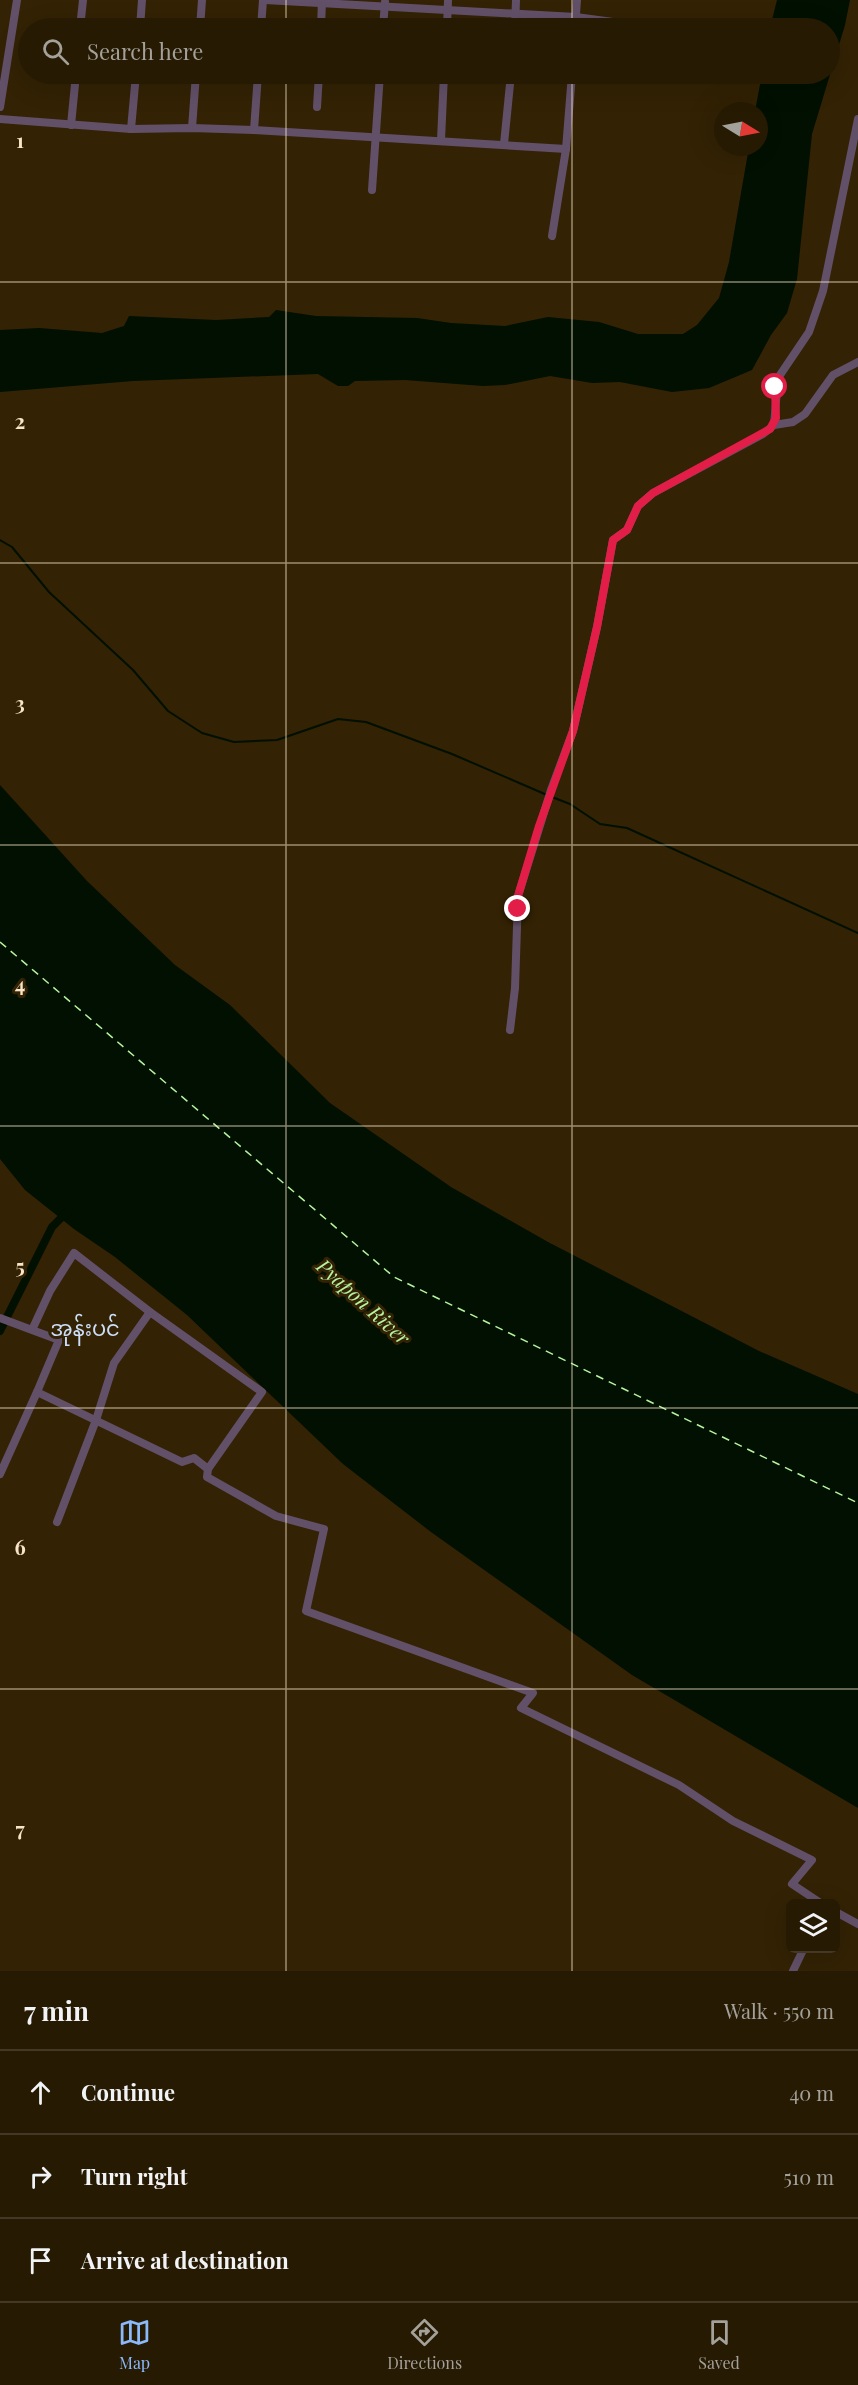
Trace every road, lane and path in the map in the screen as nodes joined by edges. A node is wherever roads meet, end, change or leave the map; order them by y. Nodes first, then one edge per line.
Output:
1 (17, 0) edge
2 (83, 0) edge
3 (142, 0) edge
4 (202, 0) edge
5 (264, 0) edge
6 (516, 0) edge
7 (577, 0) edge
8 (322, 1) edge
9 (385, 3) edge
10 (448, 4) edge
11 (516, 15) junction
12 (576, 17) junction
13 (81, 18) edge
14 (141, 18) edge
15 (201, 18) edge
16 (262, 18) edge
17 (321, 18) edge
18 (384, 18) edge
19 (516, 18) edge
20 (583, 18) edge
21 (75, 84) edge
22 (135, 84) edge
23 (195, 84) edge
24 (257, 84) edge
25 (318, 84) edge
26 (379, 84) edge
27 (444, 84) edge
28 (510, 84) edge
29 (571, 84) edge
30 (0, 107) edge
31 (317, 107) dead end
32 (0, 119) edge
33 (858, 119) edge
34 (71, 125) junction
35 (192, 128) junction
36 (131, 129) junction
37 (255, 130) junction
38 (376, 136) junction
39 (441, 140) junction
40 (504, 144) junction
41 (566, 149) junction
42 (372, 190) dead end
43 (552, 236) dead end
44 (858, 362) edge
45 (774, 425) junction
46 (510, 1030) dead end
47 (150, 1312) junction
48 (3, 1320) edge
49 (32, 1329) junction
50 (37, 1392) junction
51 (96, 1420) junction
52 (208, 1469) junction
53 (0, 1474) edge
54 (57, 1522) dead end
55 (814, 1899) edge
56 (840, 1914) edge
57 (858, 1923) edge
58 (802, 1953) edge
59 (794, 1971) edge

1 - 30 street
2 - 13 street
3 - 14 street
4 - 15 street
5 - 8 street
5 - 16 street
6 - 11 street
7 - 12 street
8 - 9 street
8 - 17 street
9 - 10 street
9 - 18 street
10 - 11 street
11 - 12 street
11 - 19 street
12 - 20 street
21 - 34 street
22 - 36 street
23 - 35 street
24 - 37 street
25 - 31 street
26 - 38 street
27 - 39 street
28 - 40 street
29 - 41 street
32 - 34 street
33 - 45 street
34 - 36 street
35 - 36 street
35 - 37 street
37 - 38 street
38 - 39 street
38 - 42 street
39 - 40 street
40 - 41 street
41 - 43 street
44 - 45 street
45 - 46 street
47 - 49 street
47 - 51 street
47 - 52 street
48 - 49 street
49 - 50 street
50 - 51 street
50 - 53 street
51 - 52 street
51 - 54 street
52 - 55 street
56 - 57 street
58 - 59 street

